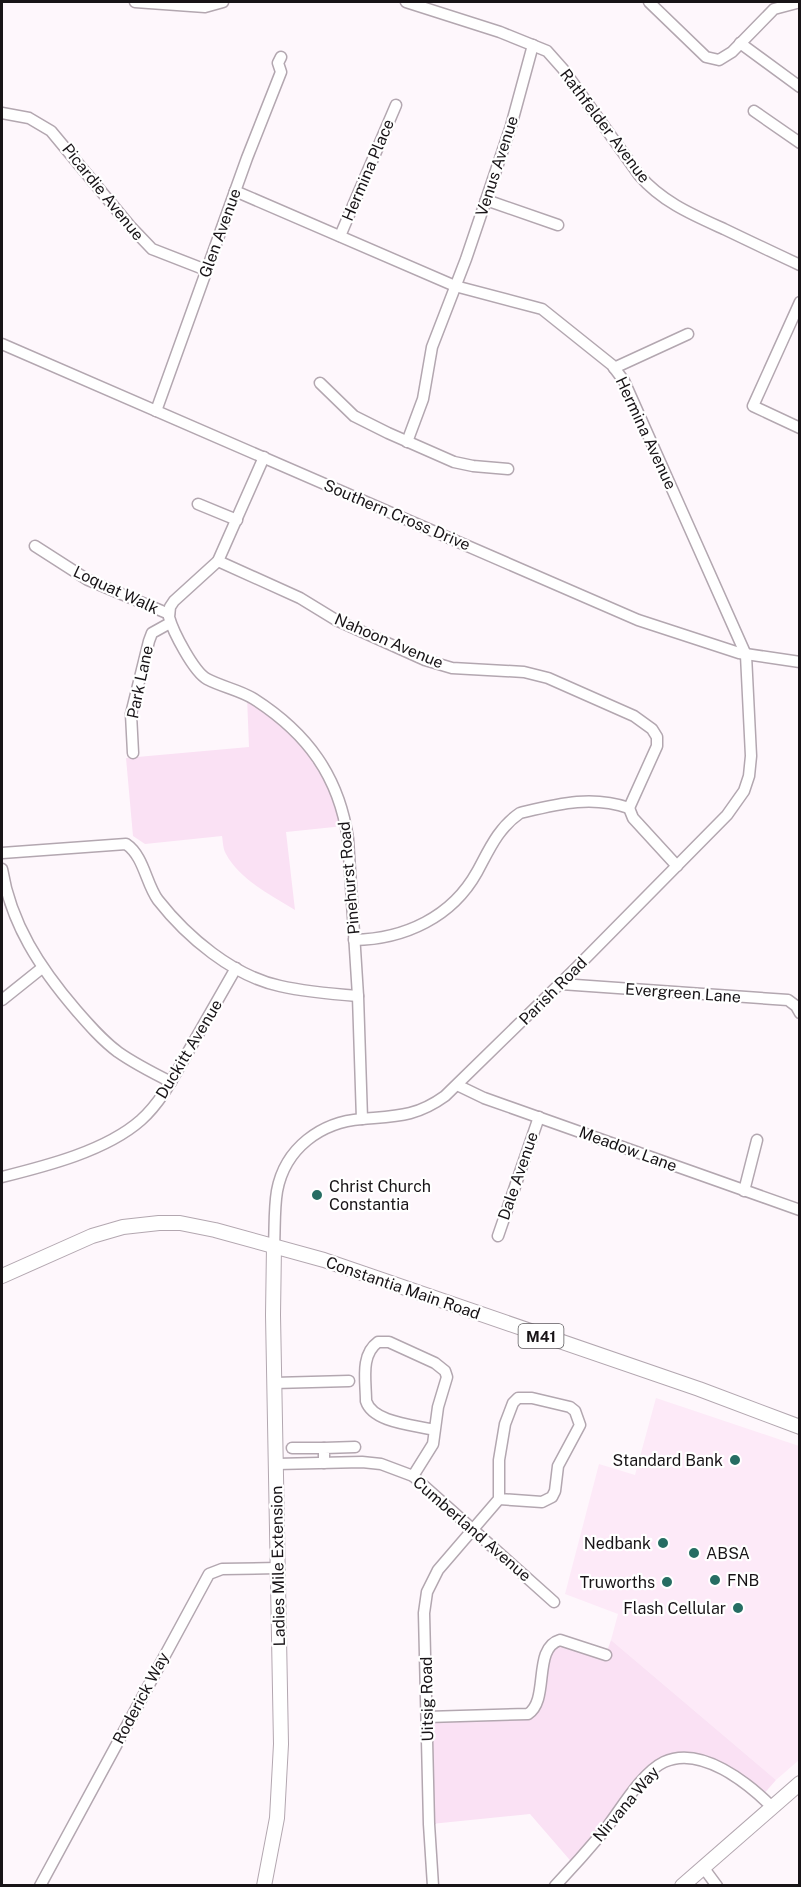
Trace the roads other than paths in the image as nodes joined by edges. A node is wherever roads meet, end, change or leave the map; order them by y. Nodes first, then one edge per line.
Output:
1 (135, 2) edge
2 (223, 2) edge
3 (406, 2) edge
4 (649, 2) edge
5 (800, 2) edge
6 (740, 43) junction
7 (533, 45) junction
8 (281, 57) dead end
9 (800, 87) edge
10 (396, 105) dead end
11 (754, 111) dead end
12 (2, 113) edge
13 (800, 143) edge
14 (235, 191) junction
15 (486, 200) junction
16 (558, 225) dead end
17 (340, 236) junction
18 (800, 265) edge
19 (206, 270) junction
20 (455, 286) junction
21 (800, 302) edge
22 (688, 334) dead end
23 (2, 344) edge
24 (614, 368) junction
25 (320, 382) dead end
26 (156, 411) junction
27 (800, 428) edge
28 (407, 442) junction
29 (264, 457) junction
30 (508, 469) dead end
31 (198, 504) dead end
32 (237, 520) junction
33 (35, 546) dead end
34 (218, 561) junction
35 (170, 618) junction
36 (746, 655) junction
37 (800, 662) edge
38 (134, 753) dead end
39 (629, 808) junction
40 (2, 853) edge
41 (677, 866) junction
42 (2, 869) edge
43 (354, 940) junction
44 (42, 968) junction
45 (236, 968) junction
46 (575, 969) junction
47 (561, 984) junction
48 (586, 986) junction
49 (358, 996) junction
50 (2, 1000) edge
51 (800, 1013) edge
52 (171, 1082) junction
53 (457, 1085) junction
54 (538, 1117) junction
55 (362, 1119) junction
56 (757, 1140) dead end
57 (2, 1177) edge
58 (744, 1191) junction
59 (800, 1210) edge
60 (498, 1236) dead end
61 (274, 1246) junction
62 (2, 1276) edge
63 (349, 1381) dead end
64 (274, 1383) junction
65 (800, 1427) edge
66 (435, 1430) junction
67 (355, 1447) dead end
68 (292, 1448) dead end
69 (324, 1448) junction
70 (324, 1463) junction
71 (276, 1464) junction
72 (413, 1476) junction
73 (499, 1499) junction
74 (473, 1529) junction
75 (278, 1568) junction
76 (554, 1602) dead end
77 (606, 1654) dead end
78 (428, 1717) junction
79 (800, 1783) edge
80 (772, 1807) junction
81 (703, 1867) junction
82 (40, 1886) edge
83 (264, 1886) edge
84 (433, 1886) edge
85 (555, 1886) edge
86 (682, 1886) edge
87 (717, 1886) edge

1 - 2 street
3 - 7 street, Rathfelder Avenue
4 - 6 street
5 - 6 street
6 - 9 street
7 - 15 street, Venus Avenue
7 - 18 street, Rathfelder Avenue
8 - 14 street, Glen Avenue
10 - 17 street, Hermina Place
11 - 13 street
12 - 19 street, Picardie Avenue
14 - 17 street, Hermina Avenue
14 - 19 street, Glen Avenue
15 - 16 street
15 - 20 street, Venus Avenue
17 - 20 street, Hermina Avenue
19 - 26 street, Glen Avenue
20 - 24 street, Hermina Avenue
20 - 28 street, Venus Avenue
21 - 27 street
22 - 24 street
23 - 26 street, Southern Cross Drive
24 - 36 street, Hermina Avenue
25 - 28 street
26 - 29 street, Southern Cross Drive
28 - 30 street
29 - 32 street
29 - 36 street, Southern Cross Drive
31 - 32 street
32 - 34 street
33 - 35 street, Loquat Walk
34 - 35 street
34 - 39 street, Nahoon Avenue
35 - 38 street, Park Lane
35 - 43 street, Pinehurst Road
36 - 37 street, Southern Cross Drive
36 - 41 street, Parish Road
39 - 41 street
39 - 43 street
40 - 45 street
41 - 46 street, Parish Road
42 - 44 street
43 - 49 street, Pinehurst Road
44 - 50 street
44 - 52 street
45 - 49 street
45 - 52 street, Duckitt Avenue
46 - 47 street, Parish Road
46 - 48 street
47 - 48 street, Evergreen Lane
47 - 53 street, Parish Road
48 - 51 street, Evergreen Lane
49 - 55 street, Pinehurst Road
52 - 57 street, Duckitt Avenue
53 - 54 street, Meadow Lane
53 - 55 street, Parish Road
54 - 58 street, Meadow Lane
54 - 60 street, Dale Avenue
55 - 61 street, Parish Road
56 - 58 street
58 - 59 street, Meadow Lane
61 - 62 main road, Constantia Main Road / M41
61 - 64 main road, Ladies Mile Extension
61 - 65 main road, Constantia Main Road / M41
63 - 64 street
64 - 71 main road, Ladies Mile Extension
66 - 66 street
66 - 72 street
67 - 69 street
68 - 69 street
69 - 70 street
70 - 71 street, Cumberland Avenue
70 - 72 street, Cumberland Avenue
71 - 75 main road, Ladies Mile Extension
72 - 74 street, Cumberland Avenue
73 - 73 street
73 - 74 street, Uitsig Road
74 - 76 street, Cumberland Avenue
74 - 78 street, Uitsig Road
75 - 82 street, Roderick Way
75 - 83 main road, Ladies Mile Extension
77 - 78 street
78 - 84 street, Uitsig Road
79 - 80 main road
80 - 81 main road
80 - 85 street, Nirvana Way
81 - 86 main road
81 - 87 street

